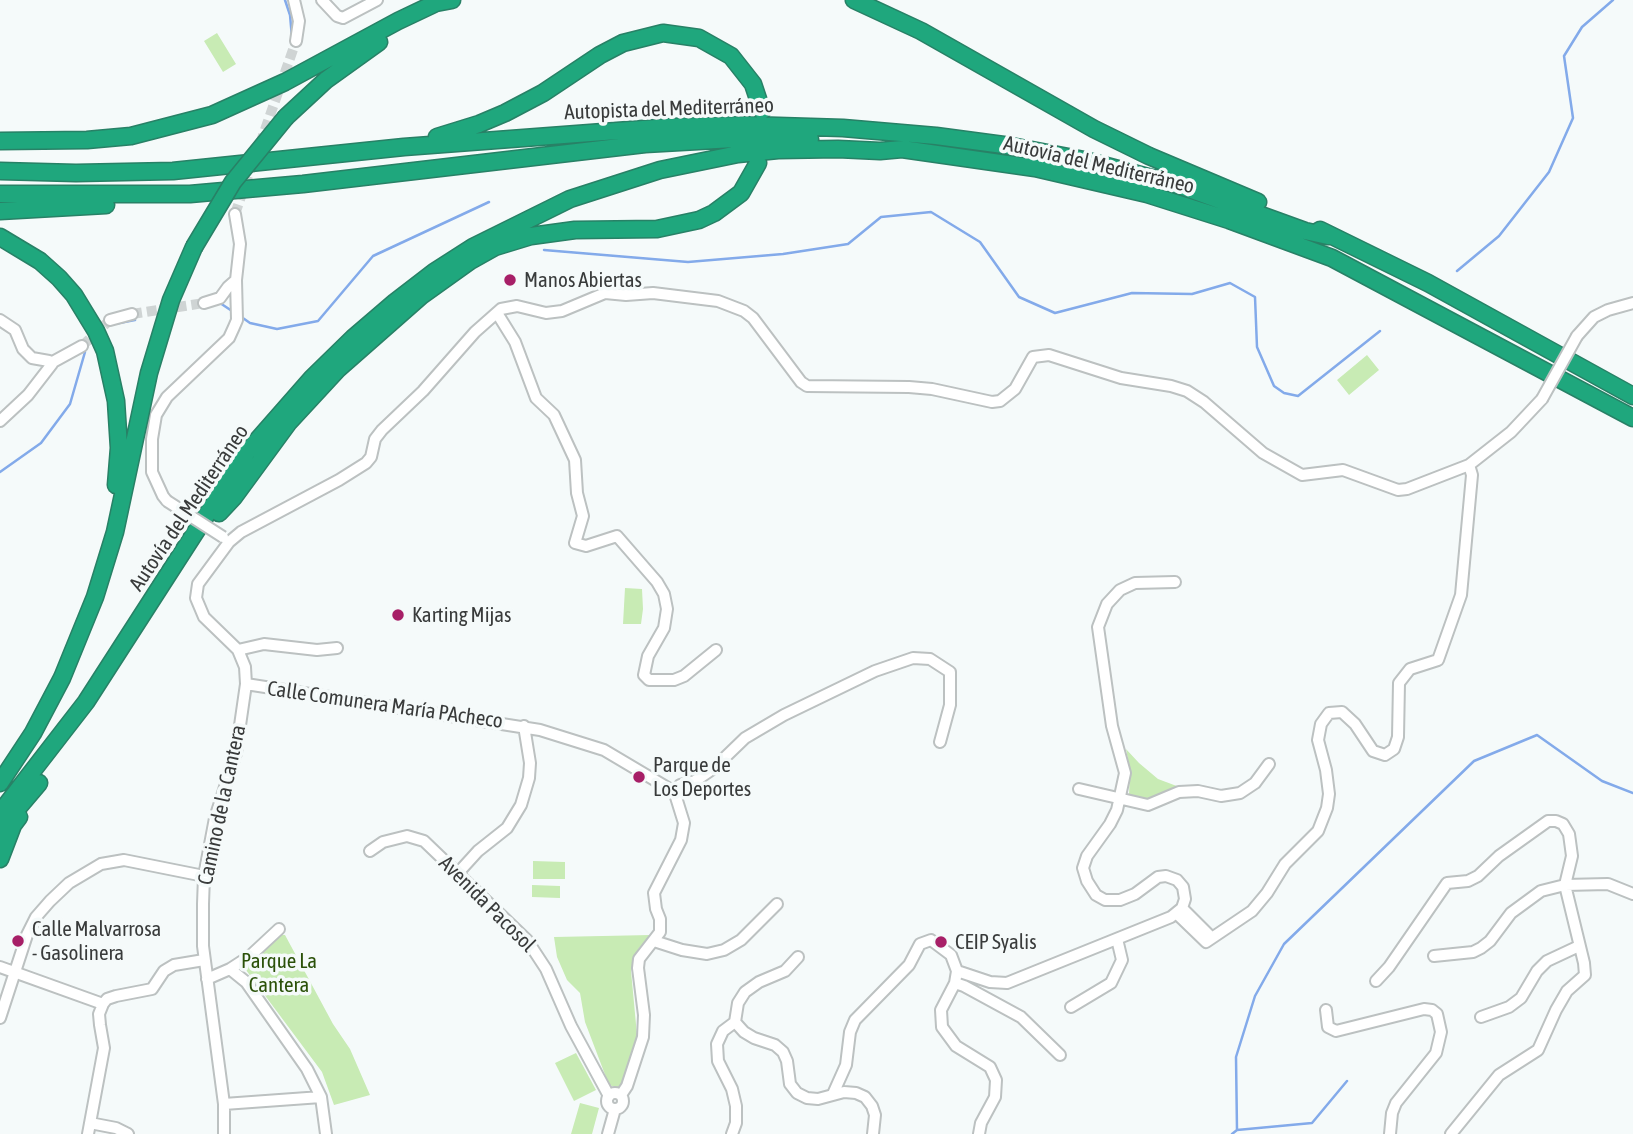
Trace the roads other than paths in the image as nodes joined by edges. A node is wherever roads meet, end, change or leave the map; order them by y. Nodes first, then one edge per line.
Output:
1 (294, 0) edge
2 (322, 0) edge
3 (377, 0) edge
4 (452, 0) edge
5 (854, 0) edge
6 (296, 41) tunnel mouth
7 (762, 111) dead end
8 (0, 141) edge
9 (404, 147) junction
10 (902, 149) junction
11 (758, 163) dead end
12 (0, 171) edge
13 (0, 194) edge
14 (190, 194) junction
15 (0, 211) edge
16 (235, 214) tunnel mouth
17 (1328, 236) junction
18 (0, 237) edge
19 (236, 280) junction
20 (204, 303) tunnel mouth
21 (1633, 303) edge
22 (497, 313) junction
23 (132, 314) tunnel mouth
24 (0, 320) edge
25 (110, 320) tunnel mouth
26 (82, 346) tunnel mouth
27 (51, 363) junction
28 (1633, 396) edge
29 (1633, 418) edge
30 (0, 421) edge
31 (261, 437) junction
32 (1469, 466) junction
33 (219, 513) junction
34 (226, 540) junction
35 (108, 554) junction
36 (1175, 582) dead end
37 (337, 648) dead end
38 (237, 650) junction
39 (716, 650) dead end
40 (246, 684) junction
41 (524, 726) junction
42 (940, 742) dead end
43 (1269, 764) dead end
44 (39, 782) junction
45 (0, 783) edge
46 (674, 789) junction
47 (1079, 789) dead end
48 (1120, 798) junction
49 (0, 813) edge
50 (0, 829) edge
51 (370, 851) dead end
52 (0, 859) edge
53 (458, 873) junction
54 (204, 876) junction
55 (1565, 886) junction
56 (1633, 894) edge
57 (777, 904) dead end
58 (1180, 911) junction
59 (279, 929) dead end
60 (1117, 939) junction
61 (654, 941) junction
62 (1579, 946) junction
63 (1434, 956) dead end
64 (798, 957) dead end
65 (204, 960) junction
66 (0, 967) edge
67 (230, 969) junction
68 (14, 972) junction
69 (956, 977) junction
70 (207, 979) junction
71 (1376, 981) dead end
72 (103, 1004) junction
73 (1071, 1007) dead end
74 (1326, 1010) dead end
75 (1480, 1017) dead end
76 (0, 1018) edge
77 (735, 1022) junction
78 (1060, 1055) dead end
79 (833, 1094) junction
80 (615, 1096) junction
81 (321, 1097) junction
82 (224, 1104) junction
83 (89, 1128) edge
84 (876, 1133) edge
85 (128, 1134) edge
86 (224, 1134) edge
87 (326, 1134) edge
88 (608, 1134) edge
89 (732, 1134) edge
90 (979, 1134) edge
91 (1390, 1134) edge
92 (1451, 1134) edge

1 - 6 street
2 - 3 street
4 - 8 highway
4 - 35 highway, Autovía del Mediterráneo, bridge
5 - 17 highway, Autovía del Mediterráneo
7 - 9 highway
9 - 12 highway, Autopista del Mediterráneo
9 - 17 highway, Autopista del Mediterráneo
10 - 14 highway, Autopista del Mediterráneo
10 - 29 highway, Autovía del Mediterráneo
10 - 31 highway, Autovía del Mediterráneo
11 - 33 highway
13 - 14 highway, Autopista del Mediterráneo
14 - 15 highway
16 - 19 street
17 - 28 highway, Autovía del Mediterráneo
18 - 35 highway
19 - 20 street
19 - 34 street, bridge
21 - 32 street, bridge
22 - 32 street
22 - 34 street
22 - 39 street
23 - 25 street
24 - 27 street
26 - 27 street
27 - 30 street
31 - 33 highway
31 - 49 highway, Autovía del Mediterráneo
32 - 58 street
33 - 44 highway
34 - 38 street
35 - 45 highway, Autovía del Mediterráneo
36 - 48 street
37 - 38 street
38 - 40 street
40 - 41 street, Calle Comunera María PAcheco
40 - 54 street, Camino de la Cantera
41 - 46 street, Calle Comunera María PAcheco
41 - 53 street
42 - 46 street
43 - 48 street
44 - 50 highway
44 - 52 highway
46 - 61 street
47 - 48 street
48 - 58 street
51 - 53 street, Avenida Pacosol
53 - 80 street, Avenida Pacosol
54 - 65 street, Camino de la Cantera
54 - 68 street
55 - 56 street
55 - 62 street
55 - 63 street
55 - 71 street
57 - 61 street
58 - 60 street
59 - 67 street
60 - 69 street
60 - 73 street
61 - 80 street
62 - 75 street
62 - 92 street
64 - 77 street
65 - 70 street, Camino de la Cantera
65 - 72 street
66 - 68 street
67 - 70 street
67 - 81 street
68 - 72 street
68 - 76 street
69 - 78 street
69 - 79 street
69 - 90 street
70 - 82 street, Camino de la Cantera
72 - 83 street
74 - 91 street
77 - 79 street
77 - 89 street
79 - 84 street
80 - 88 street
81 - 82 street
81 - 87 street
82 - 86 street, Camino de la Cantera
83 - 85 street

